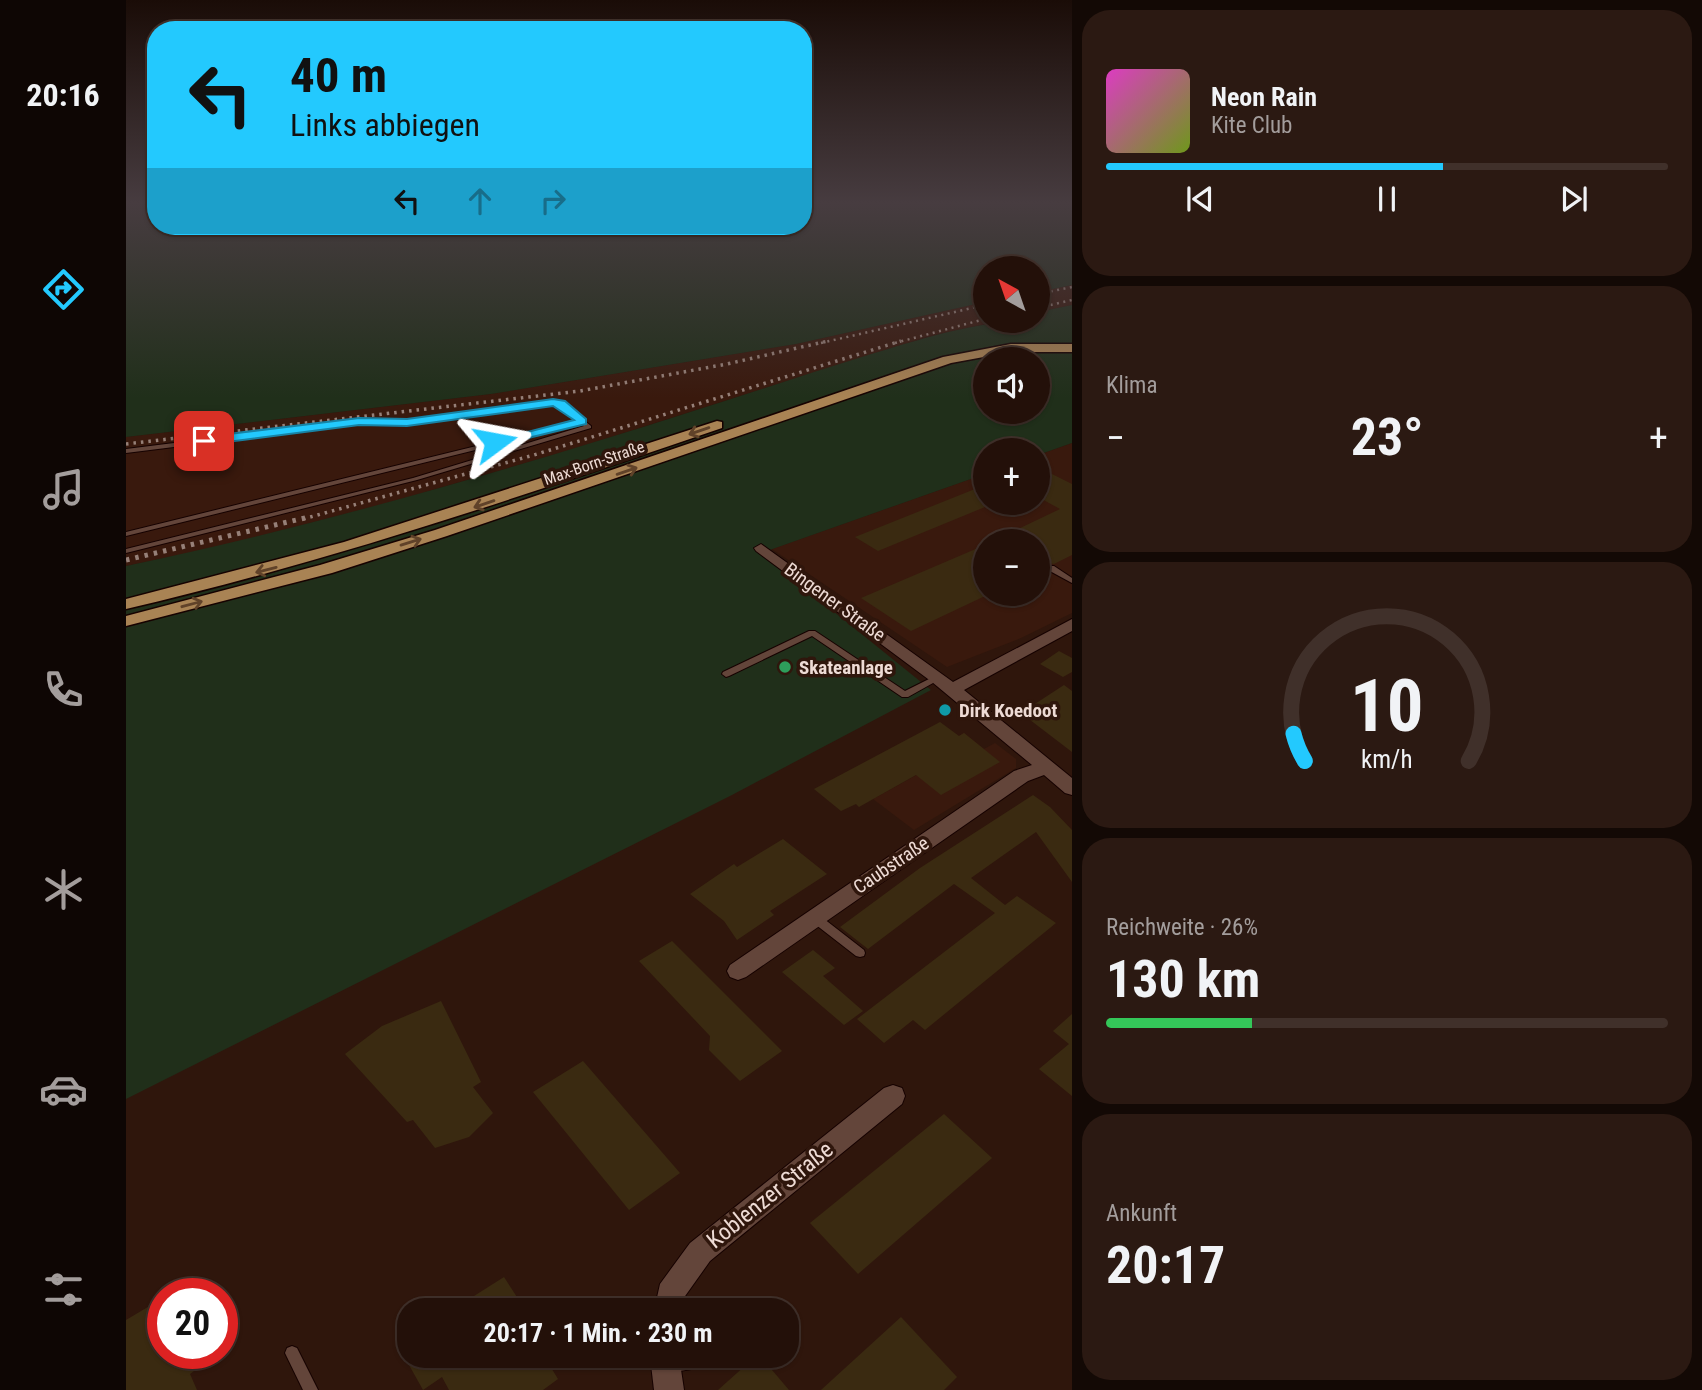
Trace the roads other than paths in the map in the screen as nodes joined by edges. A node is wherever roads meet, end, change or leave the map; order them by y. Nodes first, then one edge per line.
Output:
1 (1072, 340) edge
2 (1072, 348) edge
3 (582, 422) junction
4 (126, 451) edge
5 (126, 534) edge
6 (761, 548) dead end
7 (126, 551) edge
8 (1051, 568) dead end
9 (1072, 581) edge
10 (126, 604) edge
11 (126, 621) edge
12 (1072, 624) edge
13 (726, 674) dead end
14 (944, 684) junction
15 (1048, 766) junction
16 (1072, 788) edge
17 (815, 918) junction
18 (860, 954) dead end
19 (738, 971) dead end
20 (893, 1096) dead end
21 (670, 1298) edge
22 (292, 1353) dead end
23 (311, 1390) edge

1 -> 10 main road, Max-Born-Straße
11 -> 2 main road, Max-Born-Straße
3 - 4 lane
3 - 5 lane
3 - 7 lane
6 - 14 street, Bingener Straße
8 - 9 lane
12 - 14 street
13 - 14 lane
14 - 15 street, Bingener Straße
15 - 16 street, Bingener Straße
15 - 17 street, Caubstraße
17 - 18 lane
17 - 19 street, Caubstraße
20 - 21 street, Koblenzer Straße
22 - 23 lane

